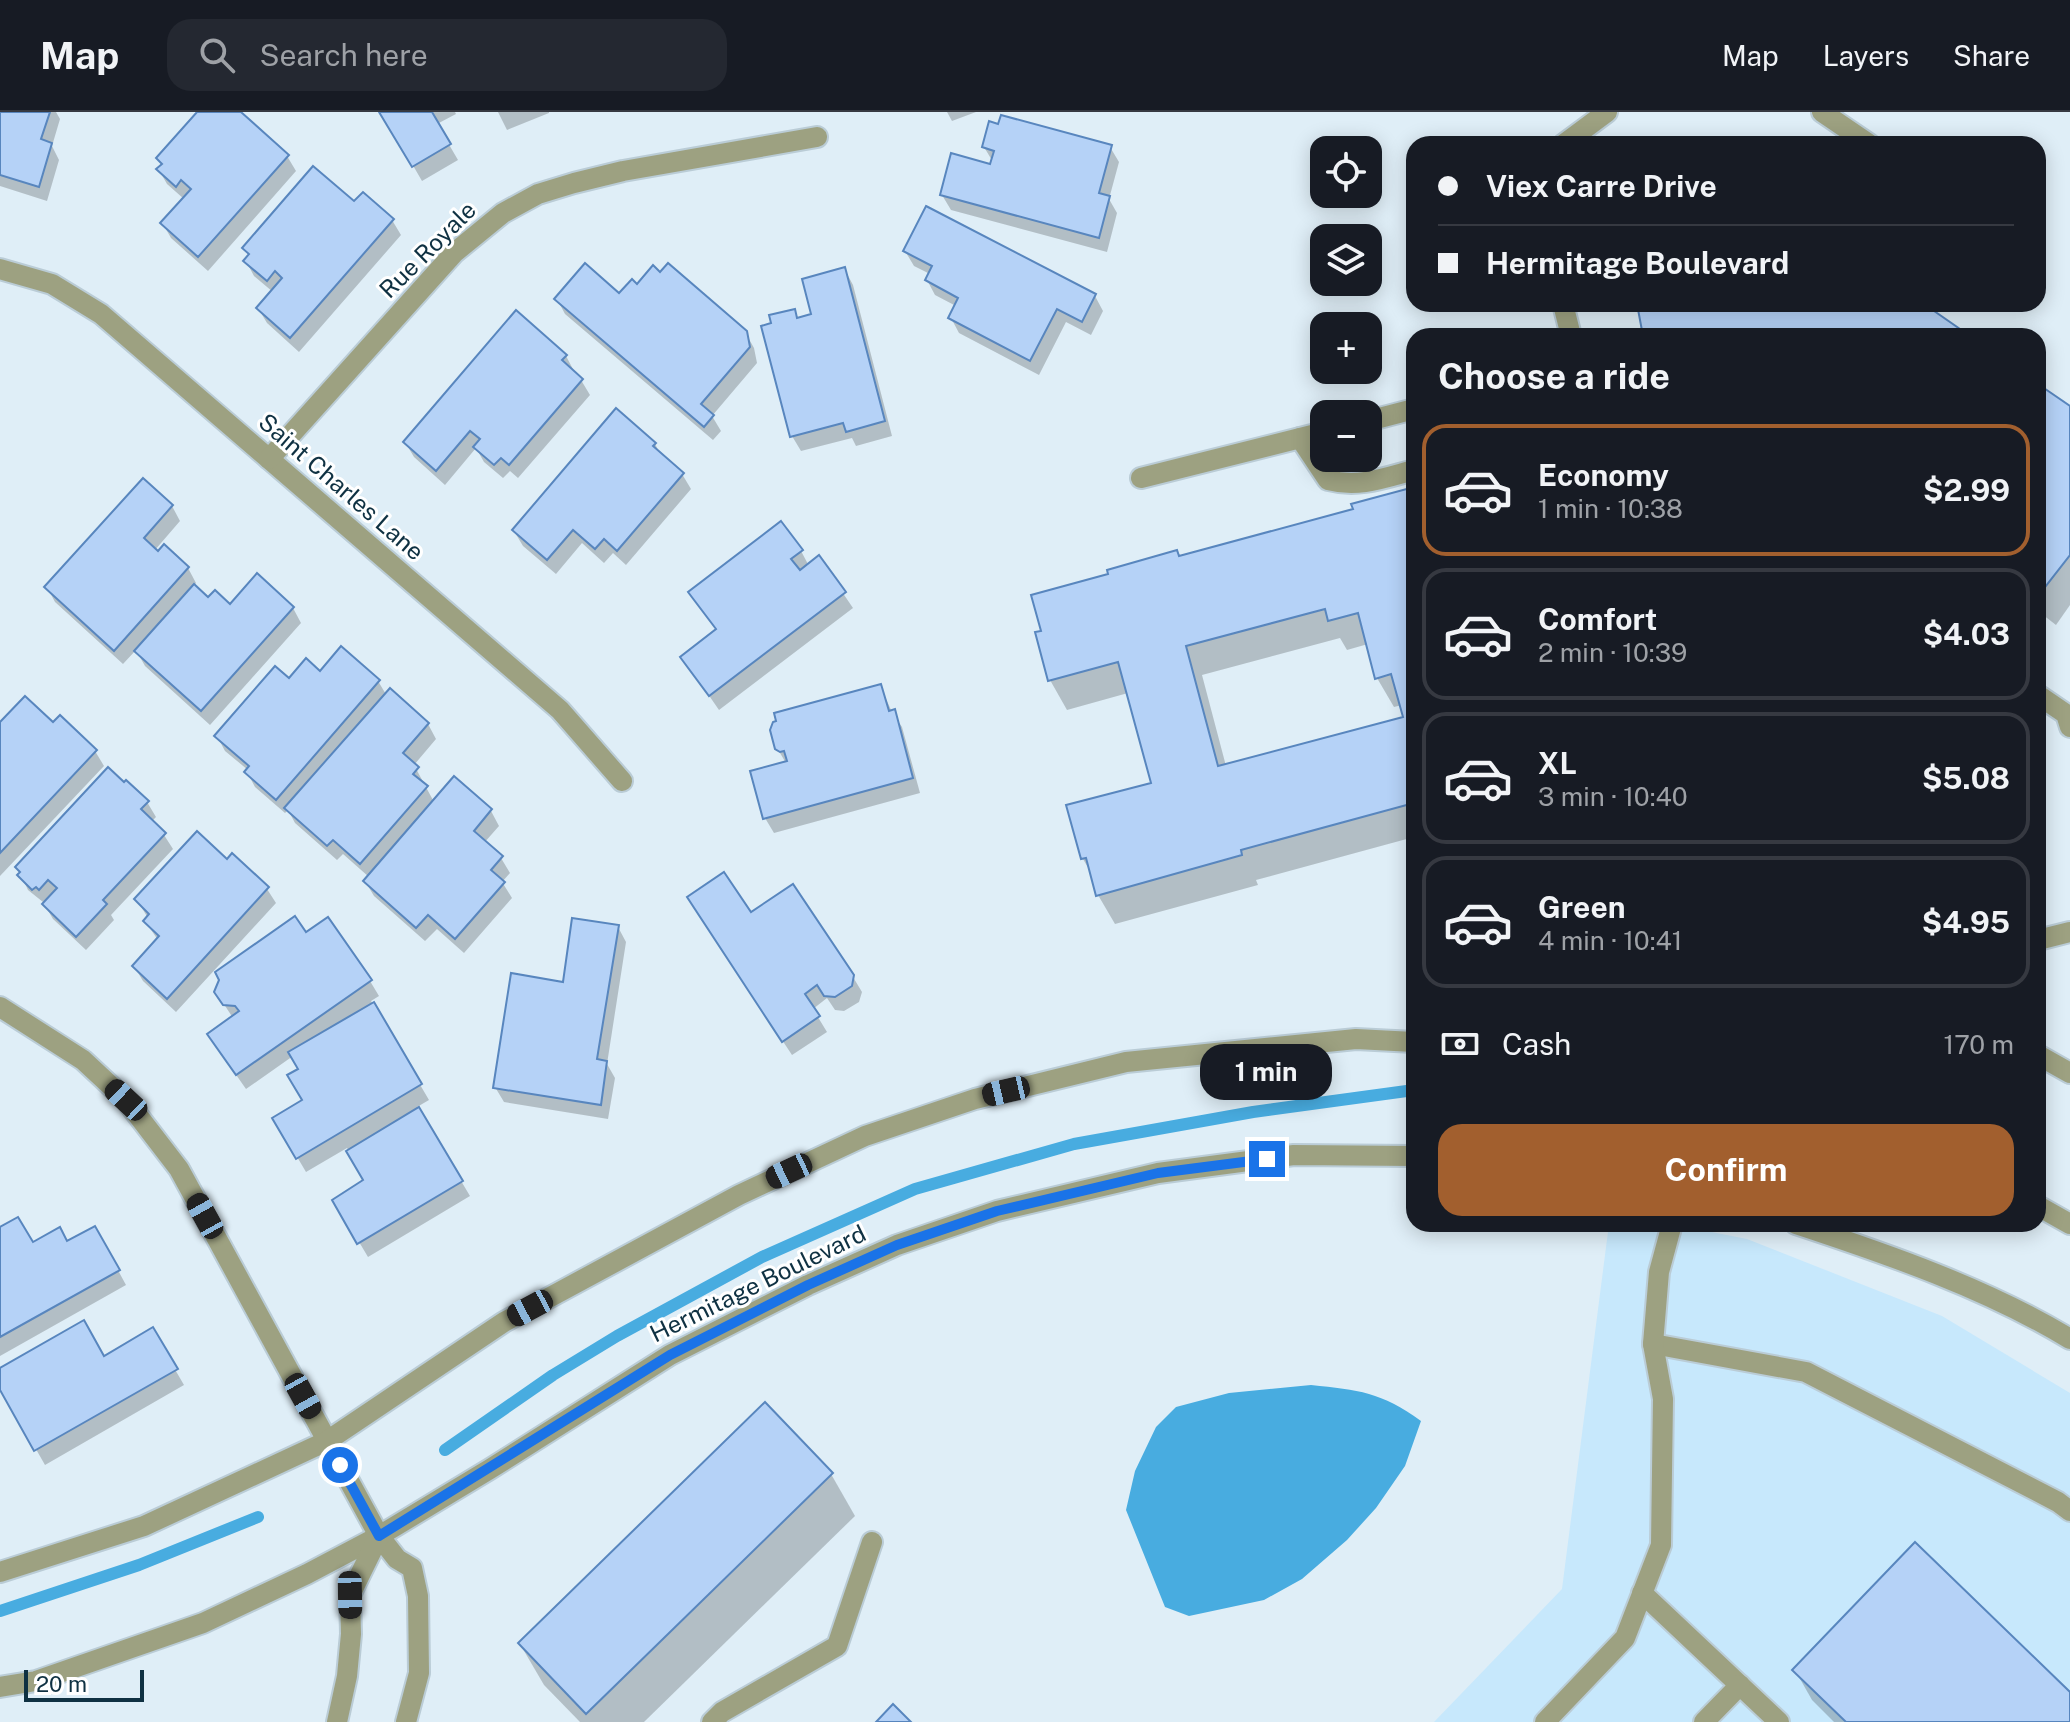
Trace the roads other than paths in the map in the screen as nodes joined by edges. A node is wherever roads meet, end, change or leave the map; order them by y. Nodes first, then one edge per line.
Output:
1 (1607, 112) edge
2 (1822, 112) edge
3 (1575, 136) edge
4 (1857, 136) edge
5 (817, 137) dead end
6 (0, 269) edge
7 (1406, 411) edge
8 (1382, 417) edge
9 (1310, 436) edge
10 (1300, 438) junction
11 (269, 459) junction
12 (1406, 472) edge
13 (1141, 478) dead end
14 (2046, 700) edge
15 (2070, 727) edge
16 (622, 781) dead end
17 (2070, 932) edge
18 (2046, 938) edge
19 (0, 1007) edge
20 (1406, 1042) edge
21 (2046, 1060) edge
22 (2070, 1073) edge
23 (1406, 1156) edge
24 (2046, 1210) edge
25 (2070, 1224) edge
26 (1670, 1232) edge
27 (1820, 1232) edge
28 (2070, 1339) edge
29 (1653, 1344) junction
30 (327, 1441) junction
31 (2070, 1511) edge
32 (379, 1536) junction
33 (872, 1542) dead end
34 (0, 1572) edge
35 (1642, 1593) junction
36 (1740, 1685) junction
37 (0, 1687) edge
38 (337, 1722) edge
39 (406, 1722) edge
40 (712, 1722) edge
41 (1545, 1722) edge
42 (1704, 1722) edge
43 (1779, 1722) edge

1 - 3 street
2 - 4 street
5 - 11 street, Rue Royale
6 - 11 street, Saint Charles Lane
7 - 8 street
9 - 10 street
10 - 12 street
10 - 13 street
11 - 16 street, Saint Charles Lane
14 - 15 street
17 - 18 street
19 - 30 street
20 - 30 street
21 - 22 street
23 - 32 street, Hermitage Boulevard
24 - 25 street
26 - 29 street
27 - 28 street
29 - 31 street
29 - 35 street
30 - 32 street
30 - 34 street
32 - 37 street, Hermitage Boulevard
32 - 38 street
32 - 39 street
33 - 40 street
35 - 36 street
35 - 41 street
36 - 42 street
36 - 43 street

